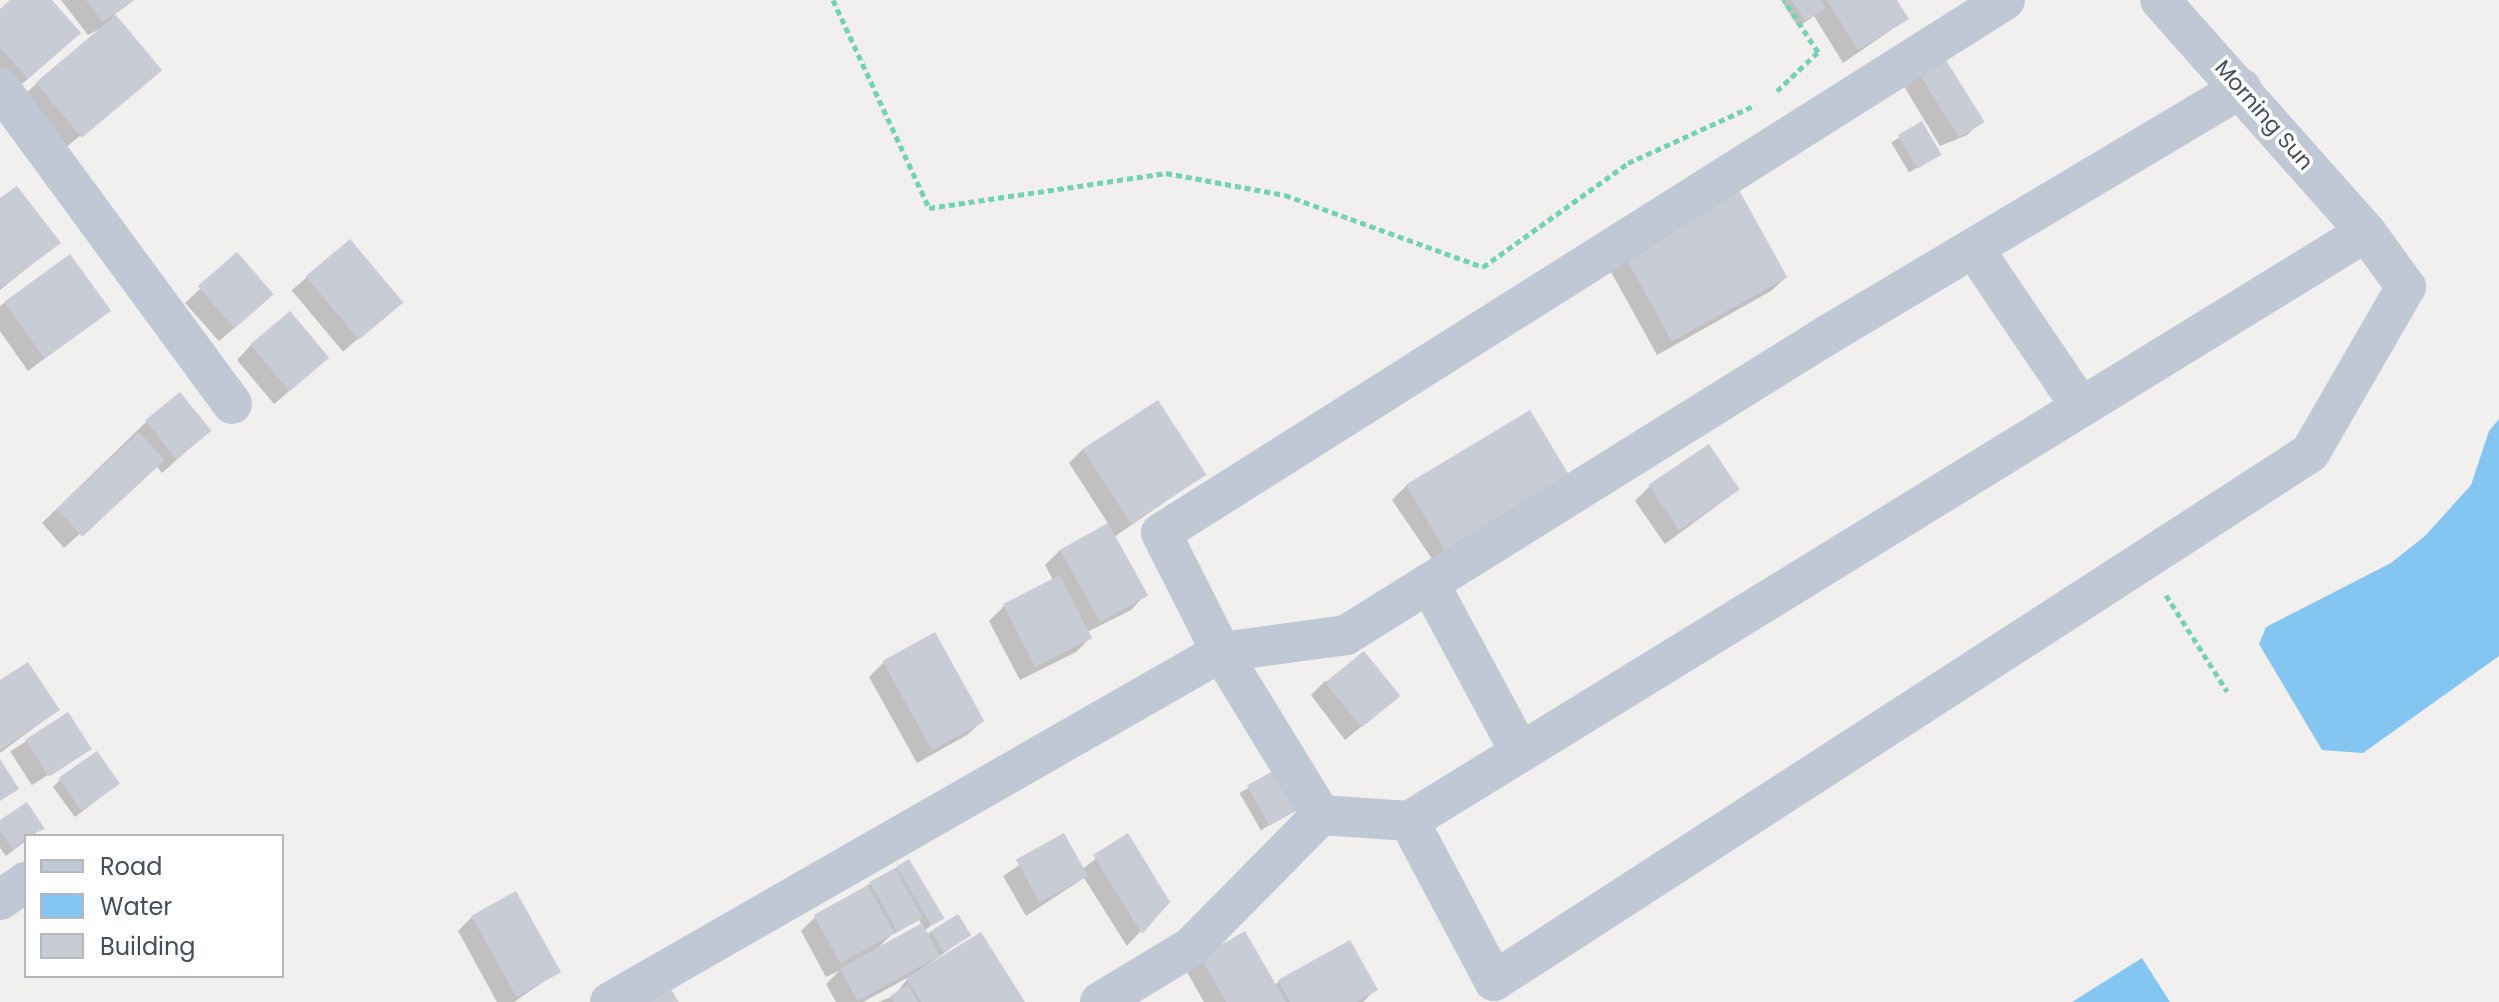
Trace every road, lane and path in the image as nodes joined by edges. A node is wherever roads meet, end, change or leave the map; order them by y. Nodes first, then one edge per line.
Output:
1 (833, 0) edge
2 (1784, 0) edge
3 (2005, 0) edge
4 (2160, 0) edge
5 (0, 88) edge
6 (2241, 88) junction
7 (2366, 232) junction
8 (1974, 249) junction
9 (232, 404) dead end
10 (2081, 407) junction
11 (2144, 560) junction
12 (1429, 583) junction
13 (1221, 652) junction
14 (2227, 691) dead end
15 (1520, 752) junction
16 (1321, 815) junction
17 (1409, 821) junction
18 (24, 883) edge
19 (0, 900) edge
20 (610, 1002) edge
21 (1100, 1002) edge

1 - 2 path
3 - 13 street
4 - 6 street, Morning Sun
5 - 9 street
6 - 7 street, Morning Sun
6 - 8 street
7 - 10 street
7 - 11 street, Morning Sun
8 - 10 street
8 - 12 street
10 - 15 street
11 - 14 path
11 - 17 street
12 - 13 street
12 - 15 street
13 - 16 street
13 - 20 street
15 - 17 street
16 - 17 street
16 - 21 street
18 - 19 street

